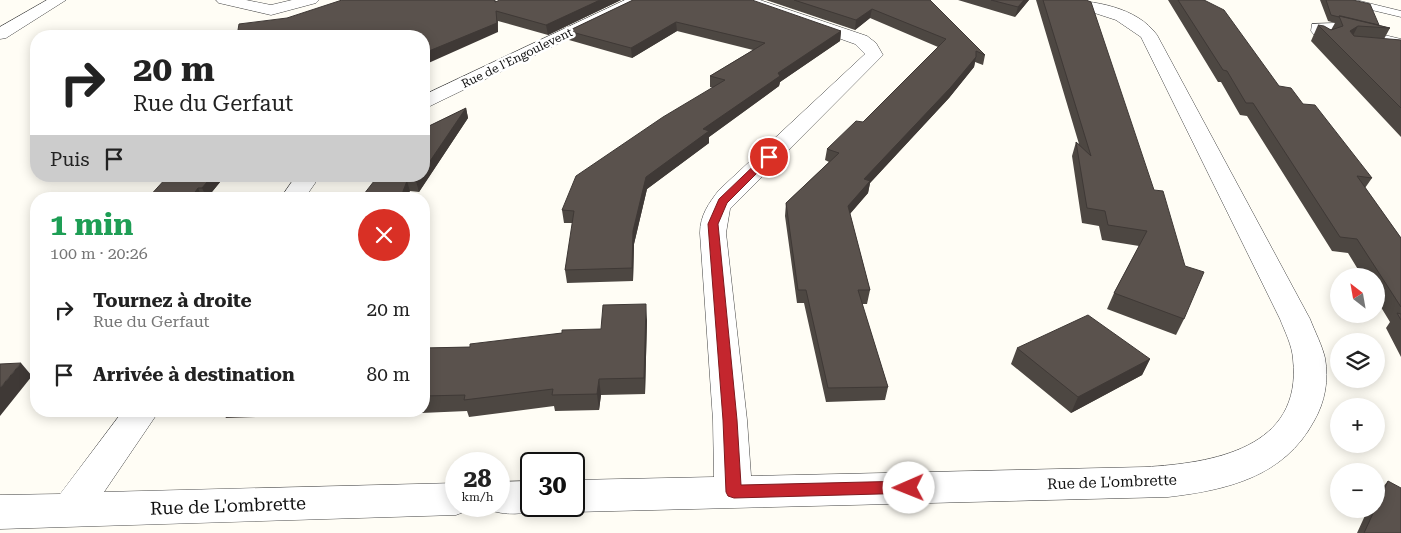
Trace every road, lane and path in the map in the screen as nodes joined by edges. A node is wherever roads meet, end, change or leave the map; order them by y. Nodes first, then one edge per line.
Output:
1 (58, 0) edge
2 (224, 0) edge
3 (310, 0) edge
4 (637, 0) edge
5 (745, 0) edge
6 (1069, 0) edge
7 (1355, 3) edge
8 (1401, 14) edge
9 (0, 34) edge
10 (1324, 40) edge
11 (1401, 44) edge
12 (1375, 49) edge
13 (1401, 52) edge
14 (430, 99) edge
15 (138, 417) edge
16 (734, 492) junction
17 (585, 496) edge
18 (445, 499) edge
19 (70, 510) junction
20 (0, 512) edge

1 - 9 street
2 - 3 street
4 - 14 street, Rue de l'Engoulevent
5 - 16 street
6 - 16 street, Rue de L'ombrette
7 - 8 lane
10 - 11 lane
12 - 13 lane
15 - 19 street
16 - 17 street, Rue de L'ombrette
18 - 19 street, Rue de L'ombrette
19 - 20 street, Rue de L'ombrette

